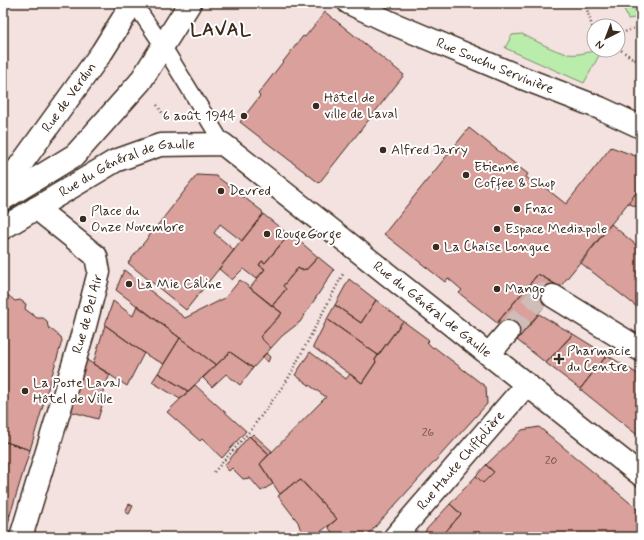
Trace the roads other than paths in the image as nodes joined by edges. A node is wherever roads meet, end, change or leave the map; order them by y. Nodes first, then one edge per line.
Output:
1 (130, 3) edge
2 (134, 3) edge
3 (190, 3) edge
4 (349, 3) edge
5 (163, 46) junction
6 (641, 127) edge
7 (224, 144) junction
8 (3, 189) edge
9 (3, 199) edge
10 (36, 208) junction
11 (3, 228) edge
12 (553, 296) tunnel mouth
13 (508, 332) tunnel mouth
14 (641, 350) edge
15 (490, 354) junction
16 (527, 384) junction
17 (641, 475) edge
18 (21, 537) edge
19 (395, 537) edge

1 - 8 main road, Rue de Verdun
2 - 5 lane
3 - 5 main road
4 - 6 main road, Rue Souchu Servinière
5 - 7 lane, Rue du Général de Gaulle
5 - 9 main road
7 - 10 main road, Rue du Général de Gaulle
7 - 15 main road, Rue du Général de Gaulle
10 - 11 main road
10 - 18 main road, Rue de Bel Air
12 - 14 main road
13 - 15 main road
15 - 16 main road, Rue du Général de Gaulle
16 - 17 main road, Rue du Général de Gaulle
16 - 19 main road, Rue Haute Chiffolière

